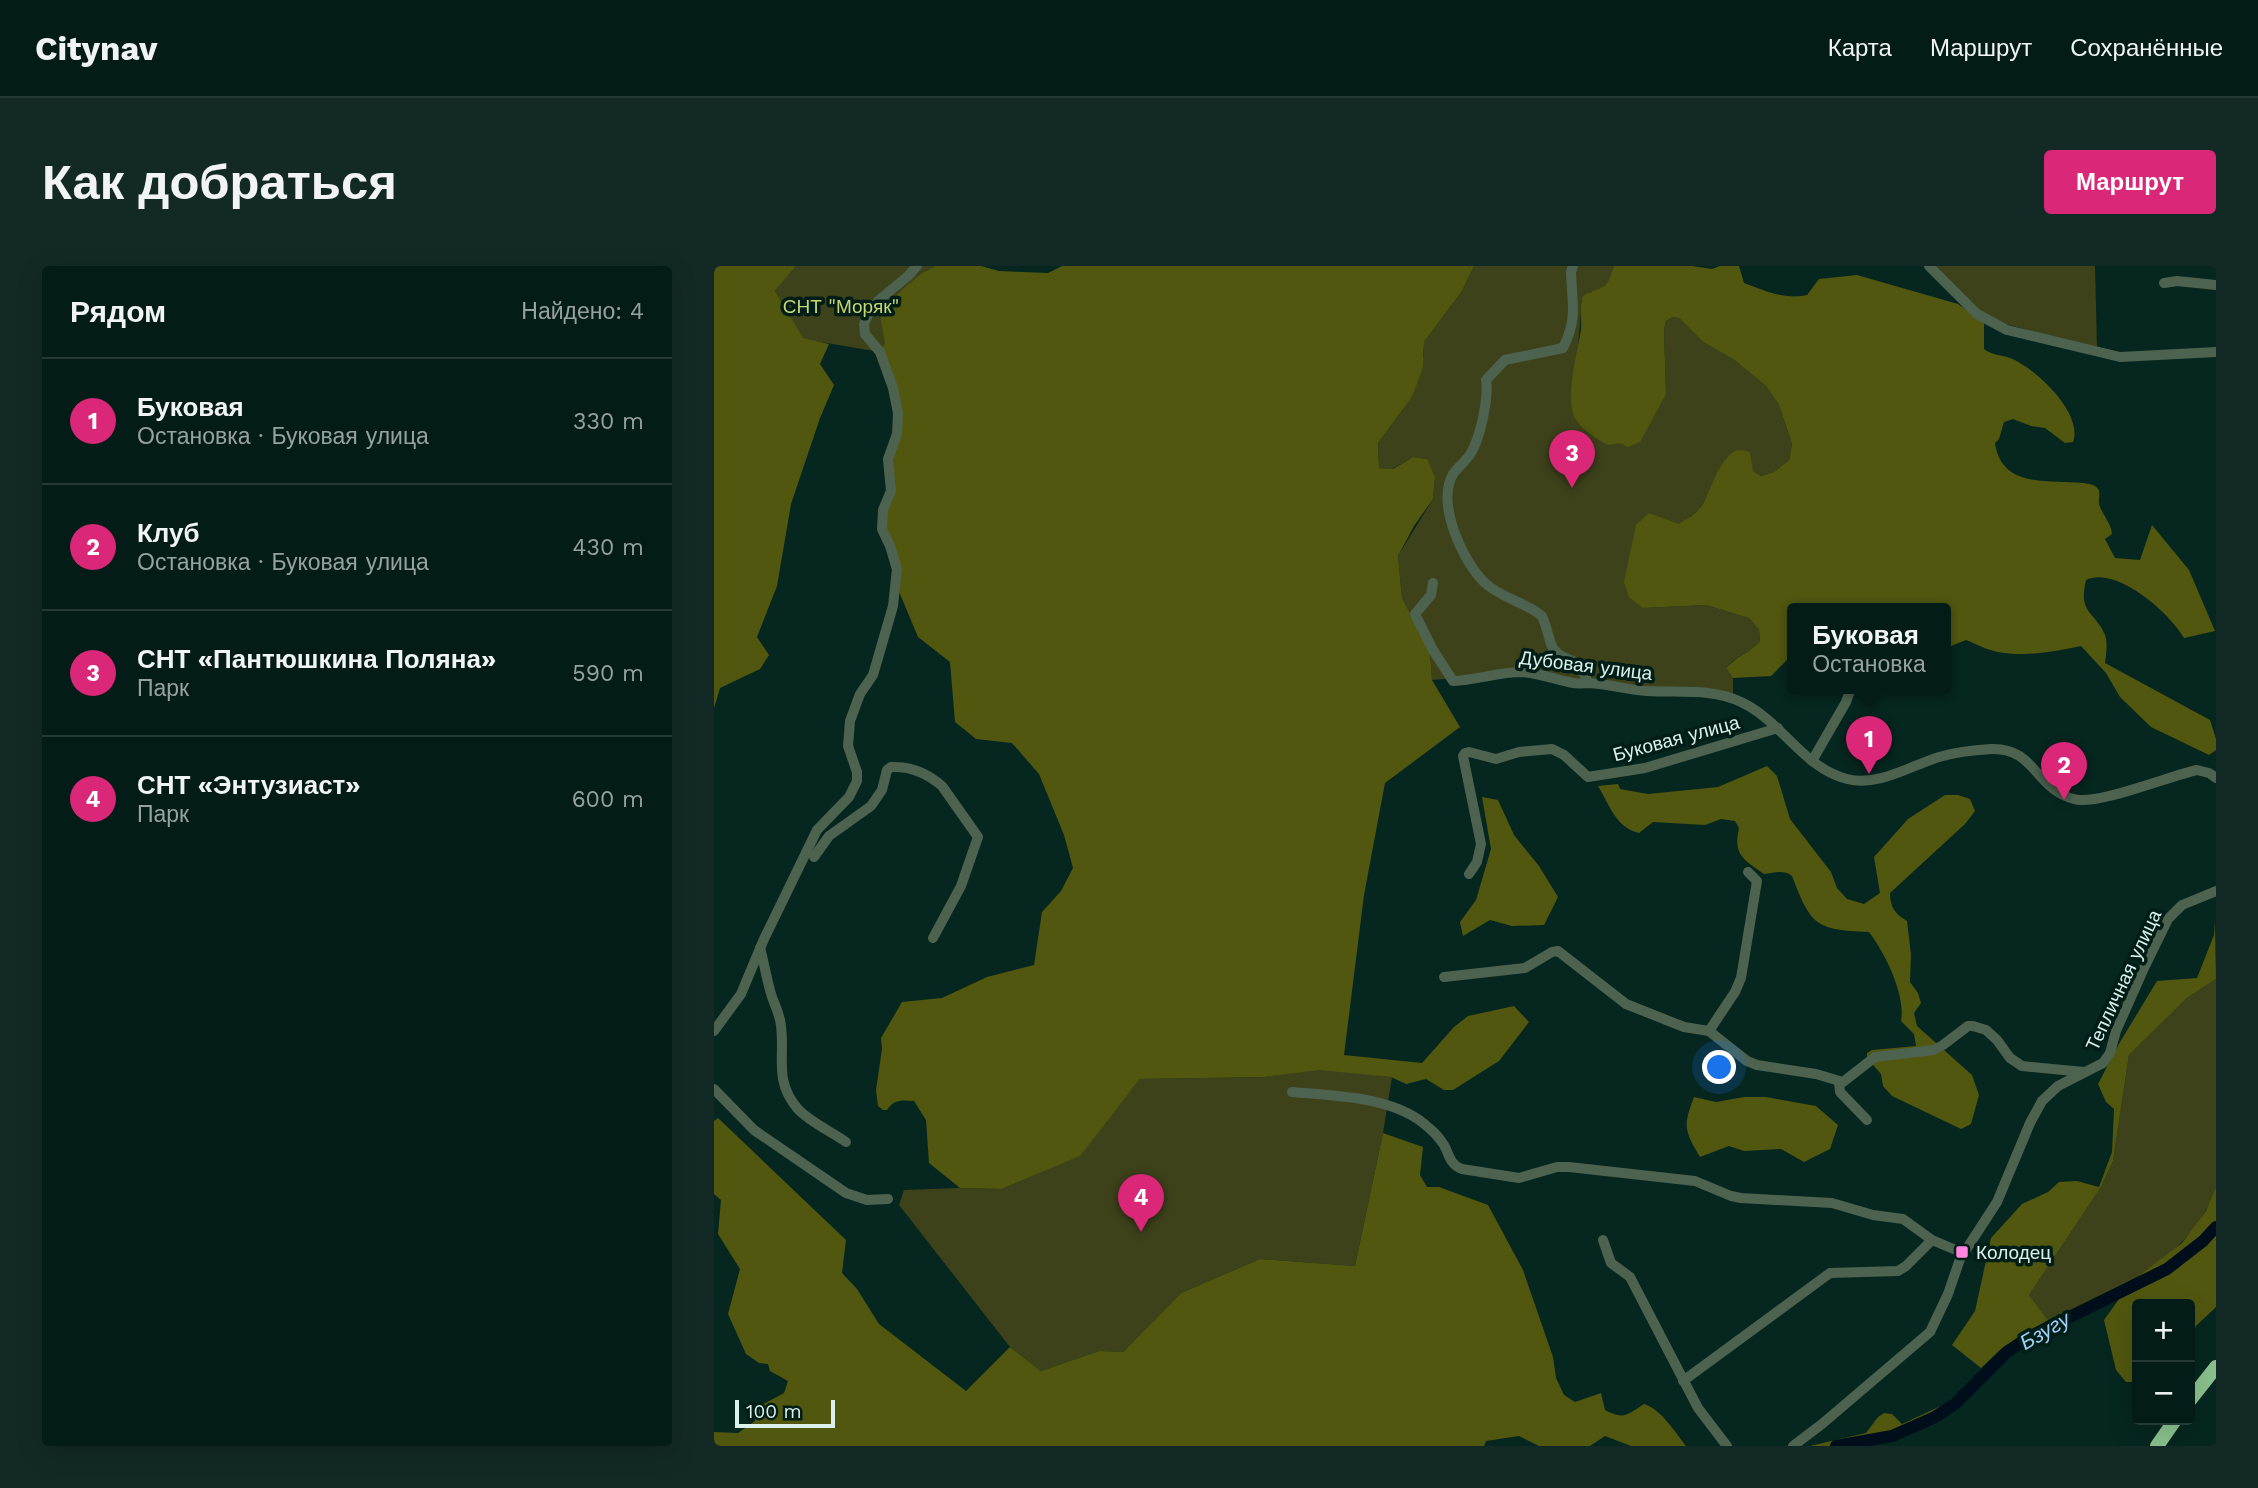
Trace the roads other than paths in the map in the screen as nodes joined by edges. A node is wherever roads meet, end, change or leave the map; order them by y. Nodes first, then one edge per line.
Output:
1 (917, 266) edge
2 (1573, 266) edge
3 (1928, 266) edge
4 (2164, 284) dead end
5 (2216, 285) edge
6 (2216, 352) edge
7 (1433, 583) dead end
8 (1588, 683) junction
9 (1848, 694) edge
10 (1778, 728) junction
11 (1812, 761) junction
12 (2216, 778) edge
13 (814, 857) dead end
14 (1748, 872) dead end
15 (1469, 874) dead end
16 (2216, 891) edge
17 (933, 938) dead end
18 (760, 948) junction
19 (1444, 977) dead end
20 (714, 1031) edge
21 (1709, 1031) junction
22 (2084, 1072) junction
23 (1839, 1082) junction
24 (714, 1089) edge
25 (1292, 1092) dead end
26 (1867, 1121) dead end
27 (846, 1142) dead end
28 (888, 1199) dead end
29 (1603, 1240) dead end
30 (1933, 1240) junction
31 (1963, 1253) junction
32 (2216, 1367) edge
33 (1684, 1381) junction
34 (2195, 1394) edge
35 (2172, 1425) edge
36 (1727, 1446) edge
37 (1793, 1446) edge
38 (2157, 1446) edge

1 - 18 street
2 - 8 street, Дубовая улица
3 - 6 street
4 - 5 street
7 - 8 street, Дубовая улица
8 - 10 street, Дубовая улица
9 - 11 street
10 - 11 street
10 - 15 street, Буковая улица
11 - 12 street
13 - 17 street
14 - 21 street
16 - 22 street, Тепличная улица
18 - 20 street
18 - 27 street
19 - 21 street
21 - 23 street
22 - 23 street
22 - 31 street, Тепличная улица
23 - 26 street
24 - 28 street
25 - 30 street
29 - 33 street
30 - 31 street
30 - 33 street
31 - 37 street, Тепличная улица
32 - 34 highway
33 - 36 street
35 - 38 highway

